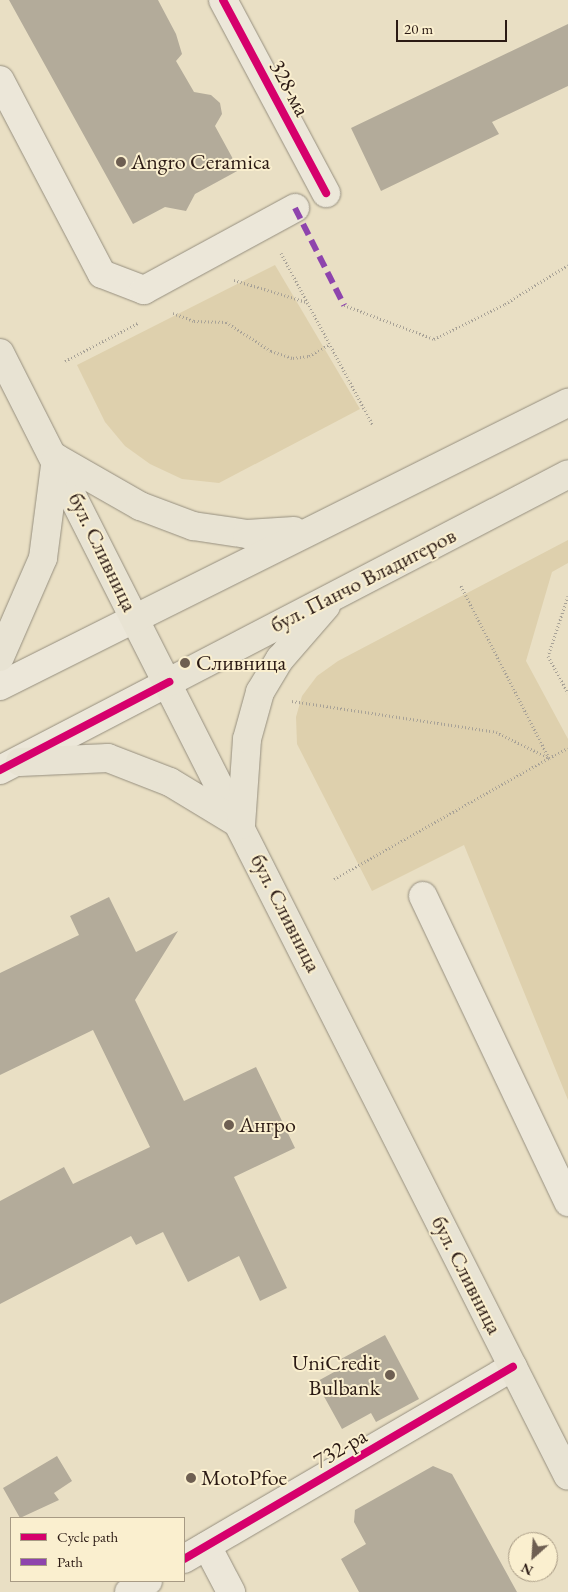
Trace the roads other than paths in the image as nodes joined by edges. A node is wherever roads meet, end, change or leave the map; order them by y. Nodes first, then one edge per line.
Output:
1 (223, 0) edge
2 (2, 88) edge
3 (326, 193) dead end
4 (295, 208) dead end
5 (0, 353) edge
6 (568, 403) edge
7 (56, 458) junction
8 (568, 474) edge
9 (306, 530) junction
10 (337, 593) junction
11 (136, 618) junction
12 (0, 657) edge
13 (169, 682) junction
14 (0, 686) edge
15 (10, 766) edge
16 (241, 825) junction
17 (422, 896) dead end
18 (568, 1202) edge
19 (513, 1367) junction
20 (568, 1476) edge
21 (207, 1546) junction
22 (185, 1559) edge
23 (146, 1582) edge
24 (129, 1592) edge
25 (232, 1592) edge

1 - 3 street, 328-ма
2 - 4 street
5 - 7 main road, бул. Сливница
6 - 9 main road
7 - 9 main road
7 - 11 main road, бул. Сливница
7 - 12 main road
8 - 10 main road, бул. Панчо Владигеров
9 - 11 main road
10 - 13 main road, бул. Панчо Владигеров
10 - 16 main road
11 - 13 main road, бул. Сливница
11 - 14 street
13 - 15 street, бул. Панчо Владигеров
13 - 16 main road, бул. Сливница
15 - 16 main road
16 - 19 main road, бул. Сливница
17 - 18 street
19 - 20 main road, бул. Сливница
19 - 21 street, 732-ра
21 - 22 street, 732-ра
21 - 25 street
23 - 24 street

